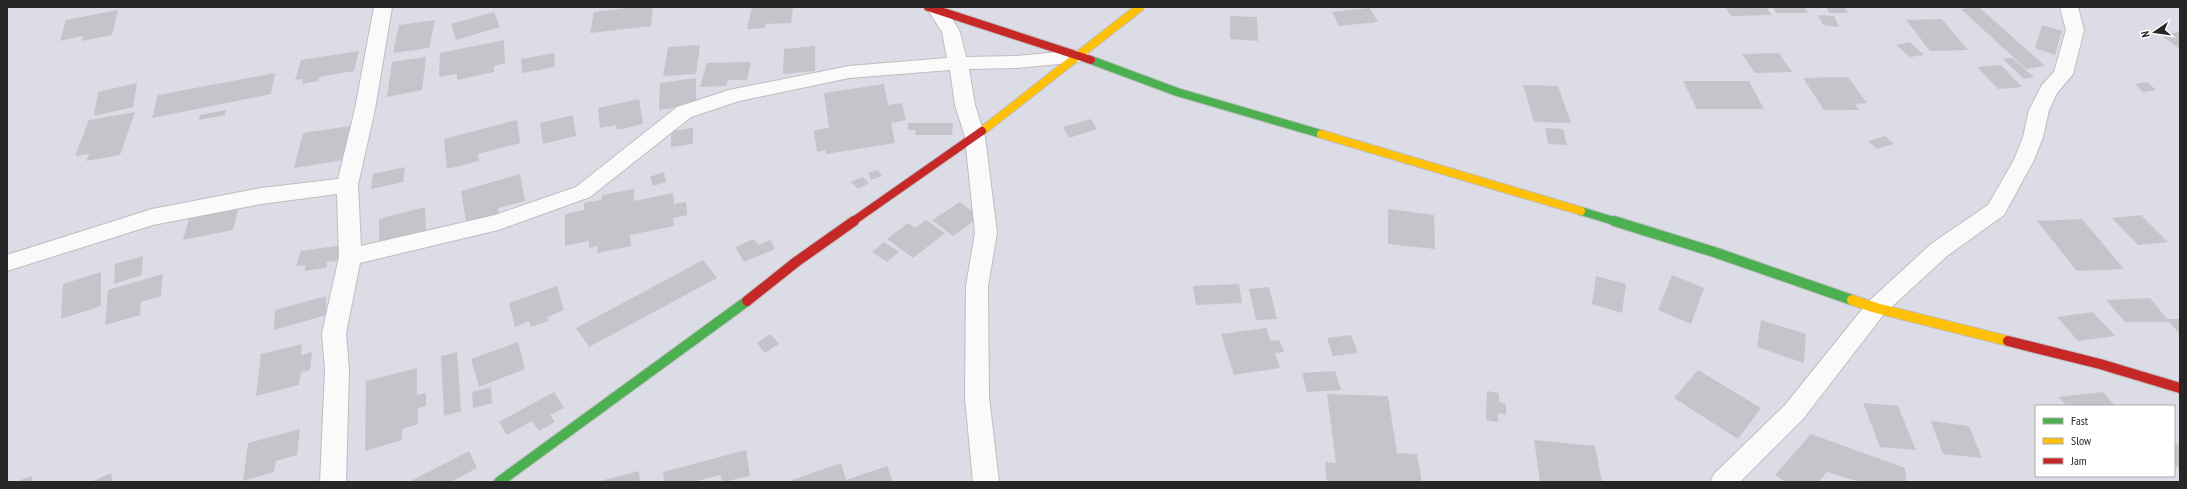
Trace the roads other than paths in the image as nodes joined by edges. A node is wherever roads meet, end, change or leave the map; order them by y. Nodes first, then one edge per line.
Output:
1 (384, 7) edge
2 (1140, 7) edge
3 (2069, 7) edge
4 (933, 8) edge
5 (1080, 56) junction
6 (958, 63) junction
7 (975, 137) junction
8 (347, 185) junction
9 (350, 257) junction
10 (7, 264) edge
11 (1876, 308) junction
12 (2180, 388) edge
13 (333, 482) edge
14 (499, 482) edge
15 (986, 482) edge
16 (1723, 482) edge

1 - 8 street
2 - 5 street
3 - 11 street
4 - 5 street
4 - 6 street
5 - 6 street
5 - 7 street
5 - 11 street
6 - 7 street
6 - 9 street
7 - 14 street
7 - 15 street
8 - 9 street
8 - 10 street
9 - 13 street
11 - 12 street
11 - 16 street

